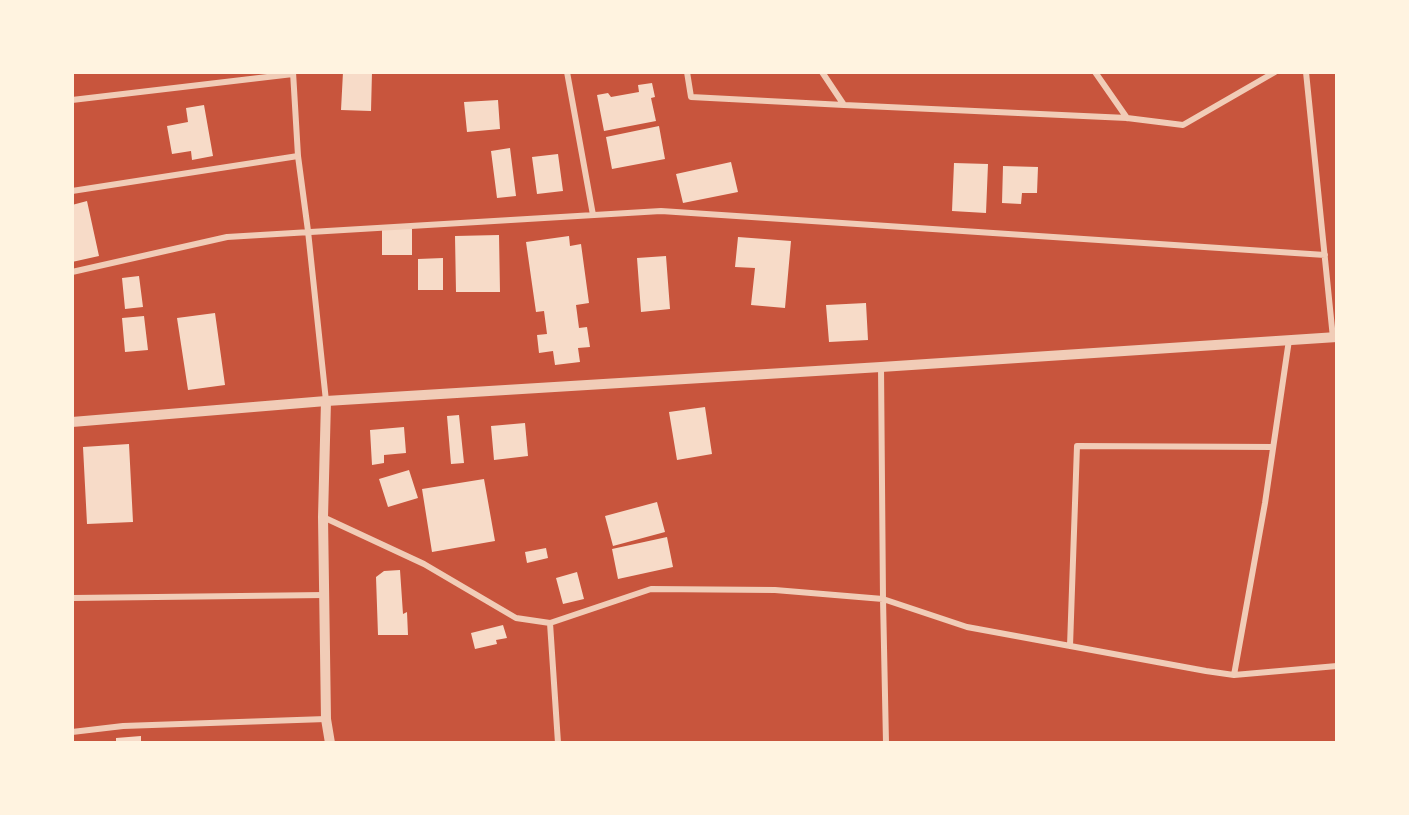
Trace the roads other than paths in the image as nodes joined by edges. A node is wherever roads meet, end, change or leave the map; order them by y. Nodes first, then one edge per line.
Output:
1 (567, 72) edge
2 (687, 72) edge
3 (822, 72) edge
4 (1095, 72) edge
5 (1275, 72) edge
6 (1306, 72) edge
7 (293, 73) edge
8 (72, 100) edge
9 (844, 105) junction
10 (1126, 118) junction
11 (298, 156) junction
12 (72, 191) edge
13 (593, 215) junction
14 (308, 231) junction
15 (1324, 255) junction
16 (72, 272) edge
17 (1335, 338) edge
18 (1289, 340) junction
19 (881, 367) junction
20 (326, 400) junction
21 (72, 422) edge
22 (1273, 447) junction
23 (323, 517) junction
24 (325, 595) junction
25 (72, 598) edge
26 (883, 599) junction
27 (550, 623) junction
28 (1070, 646) junction
29 (1337, 666) edge
30 (1234, 675) junction
31 (326, 719) junction
32 (72, 732) edge
33 (330, 743) edge
34 (558, 743) edge
35 (886, 743) edge

1 - 13 street
2 - 9 street
3 - 9 street
4 - 10 street
5 - 10 street
6 - 15 street
7 - 8 street
7 - 11 street
9 - 10 street
11 - 12 street
11 - 14 street
13 - 14 street
13 - 15 street
14 - 16 street
14 - 20 street
15 - 17 street
17 - 18 street
18 - 19 street
18 - 22 street
19 - 20 street
19 - 26 street
20 - 21 street
20 - 23 street
22 - 28 street
22 - 30 street
23 - 24 street
23 - 27 street
24 - 25 street
24 - 31 street
26 - 27 street
26 - 28 street
26 - 35 street
27 - 34 street
28 - 30 street
29 - 30 street
31 - 32 street
31 - 33 street

